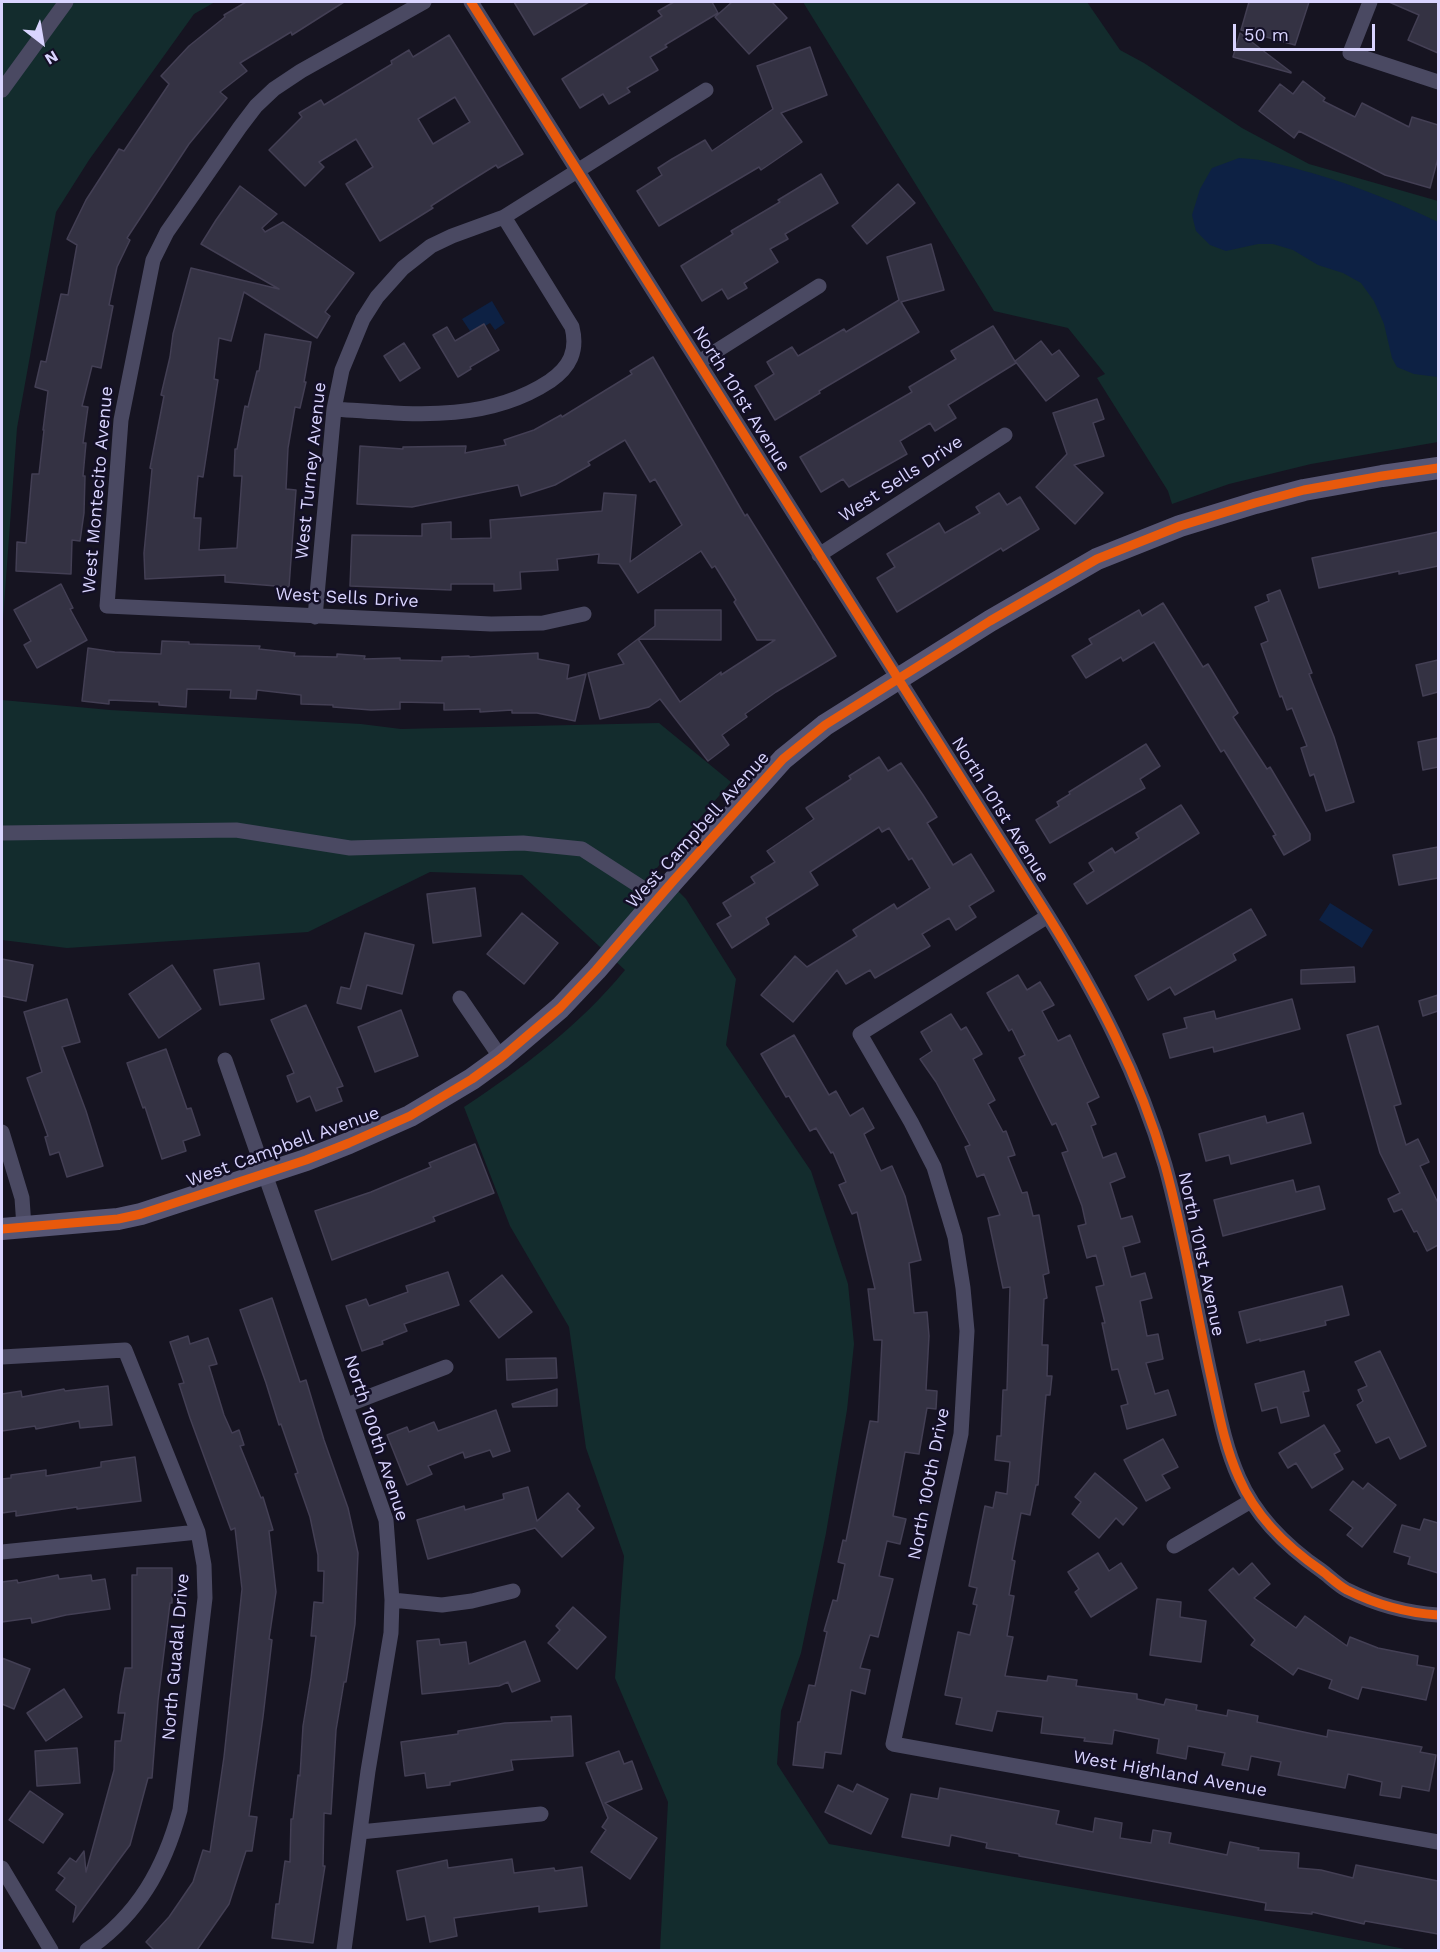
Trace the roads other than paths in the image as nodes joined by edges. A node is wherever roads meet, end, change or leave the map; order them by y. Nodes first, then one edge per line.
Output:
1 (66, 2) edge
2 (424, 2) edge
3 (471, 2) edge
4 (1370, 2) edge
5 (1438, 82) edge
6 (2, 90) edge
7 (706, 90) dead end
8 (578, 170) junction
9 (504, 217) junction
10 (819, 286) dead end
11 (699, 362) junction
12 (334, 409) junction
13 (1005, 435) dead end
14 (1438, 468) edge
15 (819, 555) junction
16 (107, 606) joint
17 (585, 614) dead end
18 (315, 617) junction
19 (897, 680) junction
20 (2, 832) edge
21 (658, 898) junction
22 (1048, 916) junction
23 (460, 998) dead end
24 (501, 1058) junction
25 (225, 1060) dead end
26 (2, 1132) edge
27 (265, 1173) junction
28 (13, 1228) edge
29 (2, 1357) edge
30 (446, 1367) dead end
31 (347, 1405) junction
32 (1251, 1501) junction
33 (198, 1532) junction
34 (1174, 1546) dead end
35 (2, 1552) edge
36 (513, 1591) dead end
37 (392, 1600) junction
38 (1438, 1615) edge
39 (893, 1744) joint
40 (541, 1814) dead end
41 (360, 1832) junction
42 (1438, 1842) edge
43 (2, 1868) edge
44 (51, 1950) edge
45 (87, 1950) edge
46 (344, 1950) edge

1 - 6 street
2 - 16 street, West Montecito Avenue
3 - 8 street, North 101st Avenue
4 - 5 street
7 - 8 street, West Turney Avenue
8 - 9 street, West Turney Avenue
8 - 11 street, North 101st Avenue
9 - 12 street, West Turney Avenue
9 - 12 street
10 - 11 street
11 - 15 street, North 101st Avenue
12 - 18 street, West Turney Avenue
13 - 15 street, West Sells Drive
14 - 19 street, West Campbell Avenue
15 - 19 street, North 101st Avenue
16 - 18 street, West Sells Drive
17 - 18 street, West Sells Drive
19 - 21 street, West Campbell Avenue
19 - 22 street, North 101st Avenue
20 - 21 street
21 - 24 street, West Campbell Avenue
22 - 32 street, North 101st Avenue
22 - 39 street, North 100th Drive
23 - 24 street
24 - 27 street, West Campbell Avenue
25 - 27 street, North 100th Avenue
26 - 28 street
27 - 28 street, West Campbell Avenue
27 - 31 street, North 100th Avenue
29 - 33 street, North Guadal Drive
30 - 31 street
31 - 37 street, North 100th Avenue
32 - 34 street
32 - 38 street, North 101st Avenue
33 - 35 street
33 - 45 street, North Guadal Drive
36 - 37 street
37 - 41 street, North 100th Avenue
39 - 42 street, West Highland Avenue
40 - 41 street
41 - 46 street, North 100th Avenue
43 - 44 street

